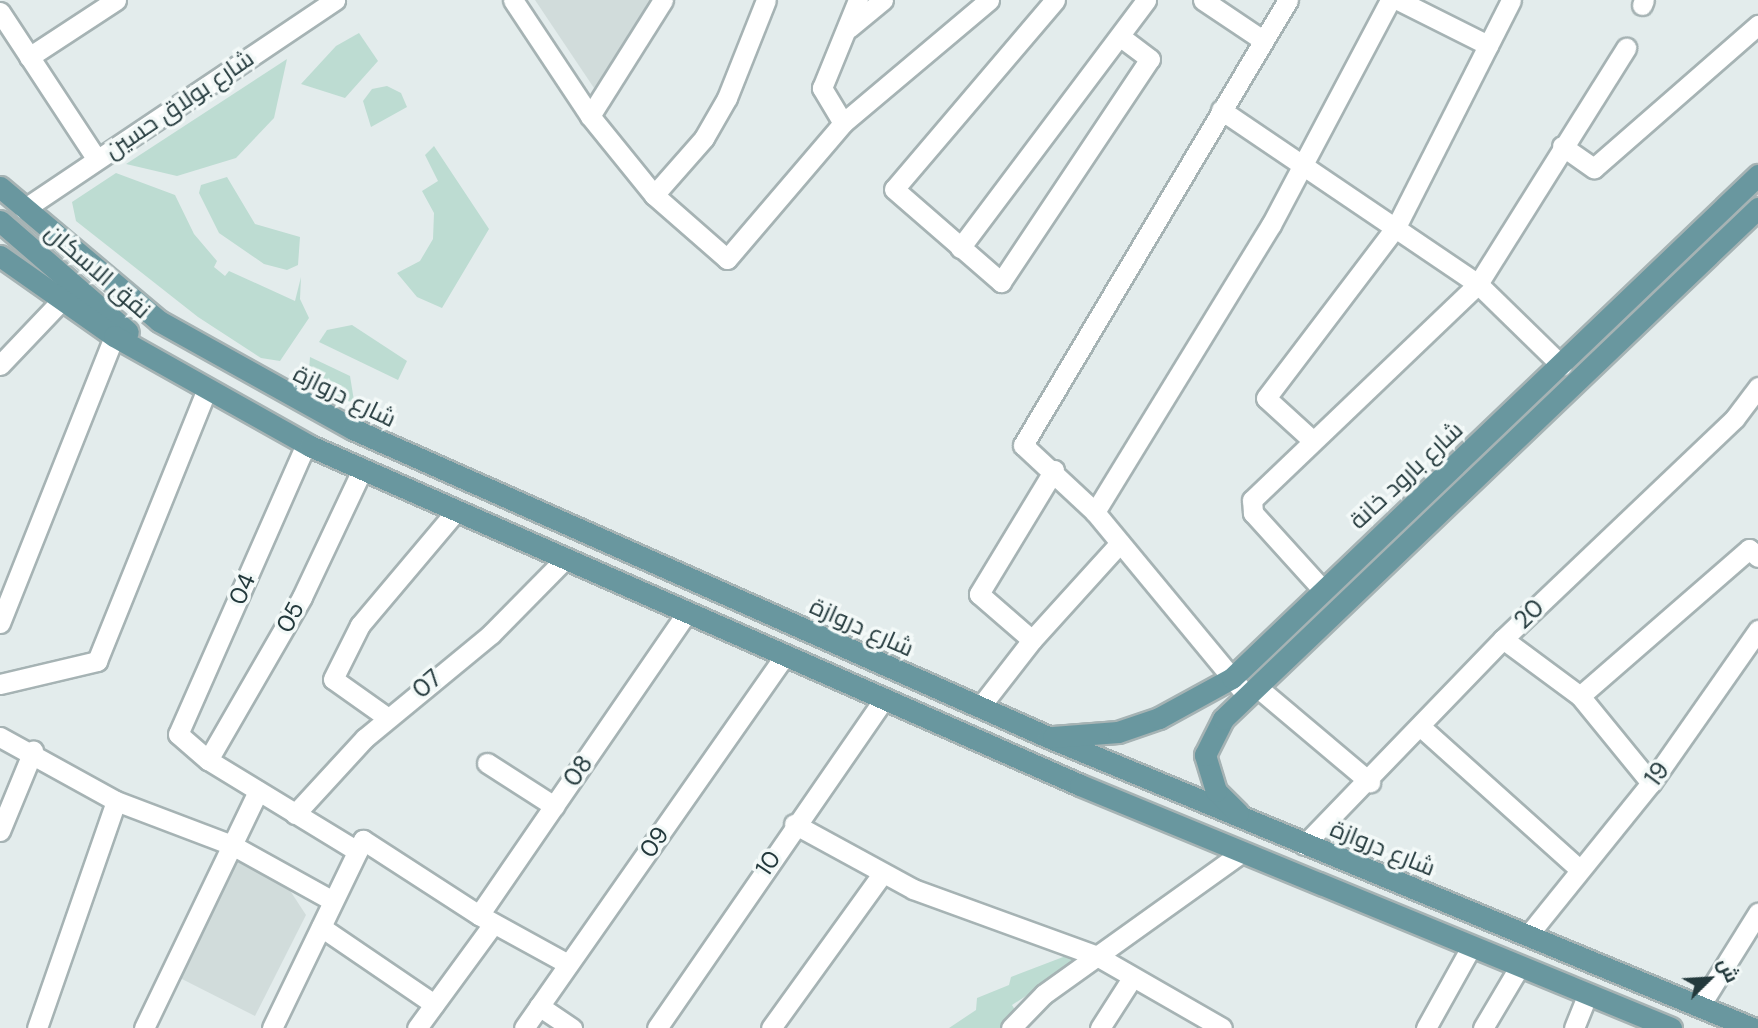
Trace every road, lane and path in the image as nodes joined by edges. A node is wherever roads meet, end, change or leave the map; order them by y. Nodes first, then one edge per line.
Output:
1 (114, 0) edge
2 (335, 0) edge
3 (513, 0) edge
4 (663, 0) edge
5 (766, 0) edge
6 (858, 0) edge
7 (883, 0) edge
8 (989, 0) edge
9 (1055, 0) edge
10 (1146, 0) edge
11 (1203, 0) edge
12 (1288, 0) edge
13 (1390, 0) edge
14 (1398, 0) edge
15 (1511, 0) edge
16 (0, 12) edge
17 (845, 31) junction
18 (1754, 36) edge
19 (1121, 37) junction
20 (1264, 41) junction
21 (1488, 45) junction
22 (1626, 48) dead end
23 (29, 57) junction
24 (1221, 110) junction
25 (590, 116) junction
26 (843, 123) junction
27 (1562, 146) junction
28 (96, 158) junction
29 (1305, 166) junction
30 (1758, 175) edge
31 (0, 187) edge
32 (654, 195) junction
33 (1758, 208) edge
34 (24, 209) junction
35 (0, 221) edge
36 (1396, 227) junction
37 (960, 248) junction
38 (0, 256) edge
39 (1478, 284) junction
40 (60, 302) junction
41 (114, 336) junction
42 (161, 361) junction
43 (0, 365) edge
44 (1562, 366) junction
45 (1758, 387) edge
46 (207, 389) junction
47 (1312, 440) junction
48 (306, 444) junction
49 (362, 470) junction
50 (1054, 470) junction
51 (455, 512) junction
52 (1095, 512) junction
53 (1120, 543) junction
54 (1758, 557) edge
55 (564, 560) junction
56 (1322, 589) junction
57 (686, 614) junction
58 (0, 623) edge
59 (1758, 630) edge
60 (821, 638) junction
61 (1503, 639) junction
62 (1032, 640) junction
63 (784, 657) junction
64 (809, 668) junction
65 (1231, 678) junction
66 (0, 684) edge
67 (1252, 691) junction
68 (1580, 696) junction
69 (883, 700) junction
70 (980, 707) junction
71 (388, 718) junction
72 (1422, 727) junction
73 (0, 737) edge
74 (1048, 737) junction
75 (33, 751) junction
76 (208, 760) junction
77 (487, 763) dead end
78 (1370, 782) junction
79 (1651, 783) junction
80 (258, 791) junction
81 (117, 801) junction
82 (554, 806) junction
83 (295, 814) junction
84 (1251, 823) junction
85 (794, 824) junction
86 (0, 831) edge
87 (232, 845) junction
88 (1304, 845) junction
89 (357, 851) junction
90 (1242, 852) junction
91 (1578, 868) junction
92 (882, 874) junction
93 (333, 901) junction
94 (1758, 913) edge
95 (486, 919) junction
96 (321, 927) junction
97 (1529, 934) junction
98 (1470, 948) junction
99 (1097, 956) junction
100 (568, 964) junction
101 (1518, 969) junction
102 (1132, 978) junction
103 (1587, 995) junction
104 (540, 1006) junction
105 (1700, 1006) junction
106 (430, 1019) edge
107 (1219, 1027) edge
108 (37, 1028) edge
109 (144, 1028) edge
110 (272, 1028) edge
111 (524, 1028) edge
112 (572, 1028) edge
113 (657, 1028) edge
114 (771, 1028) edge
115 (1011, 1028) edge
116 (1100, 1028) edge
117 (1426, 1028) edge
118 (1483, 1028) edge
119 (1574, 1028) edge
120 (1671, 1028) edge
121 (1752, 1028) edge

1 - 23 street
2 - 28 street, شارع بولاق حسين
3 - 25 street
4 - 25 street
5 - 32 street
6 - 17 street
7 - 17 street
8 - 26 street
9 - 37 street
10 - 19 street
11 - 20 street
12 - 20 street
13 - 29 street
14 - 21 street
15 - 21 street
16 - 23 street
17 - 26 street
18 - 27 street
19 - 37 street
19 - 37 street
20 - 24 street
21 - 36 street
22 - 27 street
23 - 28 street
24 - 29 street
24 - 50 street
25 - 32 street
26 - 32 street
27 - 39 street
28 - 34 street, شارع بولاق حسين
29 - 36 street
29 - 52 street
30 - 44 main road, شارع بارود خانة
31 - 34 main road, شارع دروازة
33 - 67 main road, شارع بارود خانة
34 - 60 main road, شارع دروازة
35 - 42 main road, نفق الاسكان
36 - 39 street
36 - 47 street
38 - 40 main road
39 - 44 street
39 - 47 street
40 - 41 main road
40 - 43 street
41 - 42 main road
41 - 58 street
42 - 46 main road
44 - 56 main road, شارع بارود خانة
45 - 61 street, 20
46 - 48 main road
46 - 66 street
47 - 56 street
48 - 49 main road
48 - 76 street, 04
49 - 51 main road
49 - 76 street, 05
50 - 52 street
50 - 62 street
51 - 55 main road
51 - 71 street
52 - 53 street
53 - 62 street
53 - 65 street
54 - 68 street
55 - 57 main road
55 - 71 street, 07
56 - 65 main road, شارع بارود خانة
57 - 63 main road
57 - 82 street, 08
59 - 79 street, 19
60 - 64 main road
60 - 70 main road, شارع دروازة
61 - 68 street
61 - 72 street, 20
62 - 70 street
63 - 64 main road
63 - 100 street, 09
64 - 69 main road
65 - 67 street
65 - 74 main road, شارع بارود خانة
67 - 78 street
67 - 84 main road, شارع بارود خانة
68 - 79 street
69 - 85 street, 10
69 - 90 main road
70 - 74 main road, شارع دروازة
71 - 83 street, 07
72 - 78 street, 20
72 - 91 street
73 - 75 street
74 - 84 main road, شارع دروازة
75 - 81 street
75 - 86 street
76 - 80 street
77 - 82 street
78 - 88 street, 20
79 - 91 street, 19
80 - 83 street
80 - 87 street
81 - 87 street
81 - 108 street
82 - 95 street, 08
83 - 89 street
84 - 88 main road, شارع دروازة
85 - 92 street
85 - 113 street, 10
87 - 93 street
87 - 109 street
88 - 97 main road, شارع دروازة
89 - 93 street
89 - 95 street
90 - 98 main road
90 - 99 street
91 - 97 street, 19
92 - 99 street
92 - 114 street
93 - 96 street
94 - 105 street
95 - 100 street
95 - 106 street, 08
96 - 106 street
96 - 110 street
97 - 105 main road, شارع دروازة
98 - 101 main road
98 - 117 street
99 - 102 street
99 - 115 street
100 - 104 street, 09
101 - 103 main road
101 - 118 street
102 - 107 street
102 - 116 street
103 - 119 street
103 - 120 main road
104 - 111 street, 09
104 - 112 street
105 - 121 main road, شارع دروازة

